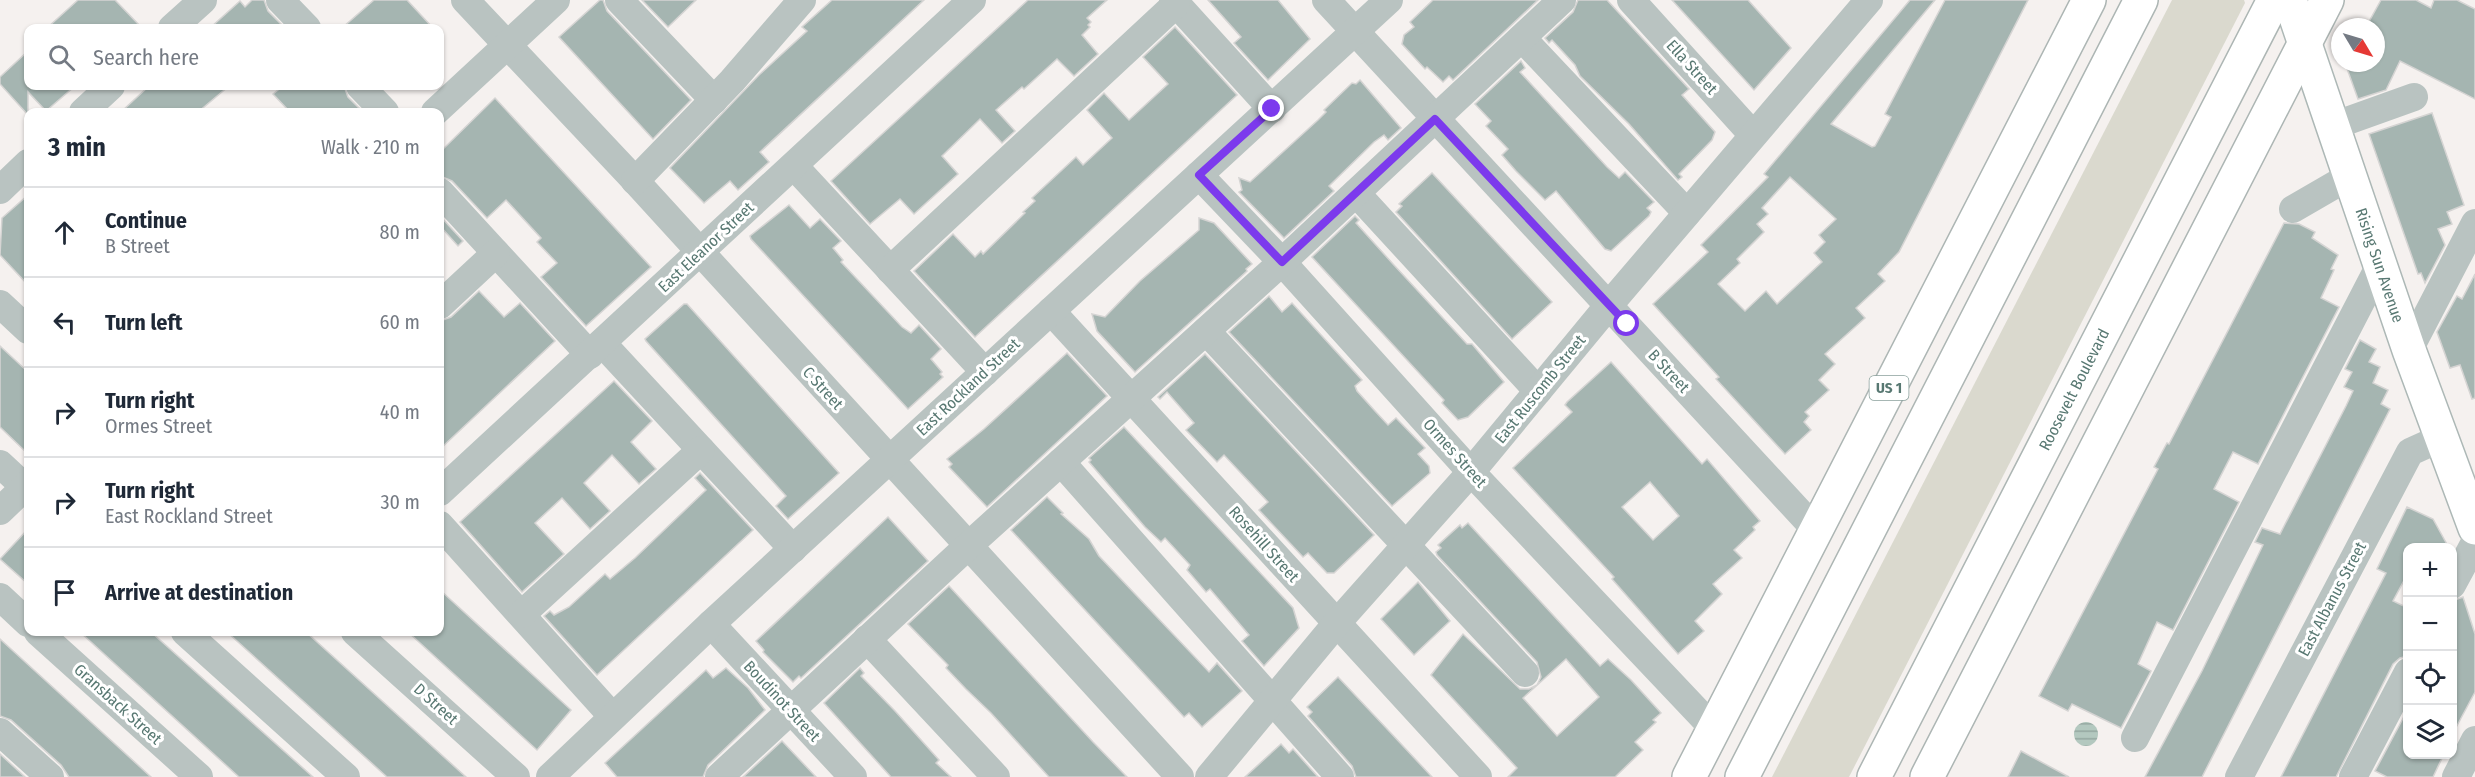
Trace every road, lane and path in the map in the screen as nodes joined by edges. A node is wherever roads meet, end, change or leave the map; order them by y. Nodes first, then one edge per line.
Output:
1 (203, 0) edge
2 (280, 0) edge
3 (465, 0) edge
4 (556, 0) edge
5 (619, 0) edge
6 (802, 0) edge
7 (972, 0) edge
8 (1326, 0) edge
9 (1389, 0) edge
10 (1562, 0) edge
11 (1631, 0) edge
12 (2089, 0) edge
13 (2141, 0) edge
14 (2274, 0) edge
15 (2290, 0) edge
16 (2327, 0) edge
17 (1174, 2) edge
18 (1865, 2) edge
19 (176, 24) edge
20 (303, 24) edge
21 (1355, 32) junction
22 (1522, 38) junction
23 (2304, 44) junction
24 (507, 46) junction
25 (107, 90) edge
26 (364, 90) edge
27 (2414, 98) dead end
28 (714, 100) junction
29 (86, 108) edge
30 (382, 108) edge
31 (439, 108) edge
32 (1272, 109) junction
33 (1435, 119) junction
34 (2333, 126) junction
35 (1753, 135) junction
36 (794, 166) junction
37 (24, 167) edge
38 (1199, 175) junction
39 (2350, 176) junction
40 (635, 181) junction
41 (0, 190) edge
42 (1356, 193) junction
43 (444, 196) edge
44 (2293, 209) dead end
45 (1687, 213) junction
46 (2475, 223) edge
47 (700, 253) junction
48 (496, 254) junction
49 (1282, 262) junction
50 (2381, 263) junction
51 (890, 270) junction
52 (444, 302) edge
53 (0, 304) edge
54 (1609, 305) junction
55 (1051, 311) junction
56 (24, 326) edge
57 (1206, 331) junction
58 (596, 349) junction
59 (2409, 350) junction
60 (985, 372) junction
61 (1538, 391) junction
62 (1132, 398) junction
63 (2441, 438) junction
64 (2096, 448) junction
65 (701, 450) junction
66 (889, 460) junction
67 (1061, 462) junction
68 (0, 464) edge
69 (1472, 472) junction
70 (24, 484) edge
71 (444, 488) edge
72 (24, 490) edge
73 (0, 511) edge
74 (2475, 528) edge
75 (444, 529) edge
76 (1816, 530) junction
77 (2475, 542) edge
78 (968, 546) junction
79 (1407, 546) junction
80 (793, 549) junction
81 (2457, 576) edge
82 (0, 597) edge
83 (522, 614) junction
84 (1958, 614) junction
85 (24, 619) edge
86 (711, 624) junction
87 (1336, 624) junction
88 (42, 636) edge
89 (189, 636) edge
90 (359, 636) edge
91 (867, 639) junction
92 (1525, 673) dead end
93 (2403, 682) edge
94 (1274, 699) junction
95 (790, 710) junction
96 (612, 716) junction
97 (1714, 729) junction
98 (0, 732) edge
99 (2135, 738) dead end
100 (2475, 740) edge
101 (50, 777) edge
102 (199, 777) edge
103 (346, 777) edge
104 (516, 777) edge
105 (550, 777) edge
106 (719, 777) edge
107 (853, 777) edge
108 (996, 777) edge
109 (1180, 777) edge
110 (1209, 777) edge
111 (1340, 777) edge
112 (1478, 777) edge
113 (1689, 777) edge
114 (1742, 777) edge
115 (1874, 777) edge
116 (1927, 777) edge
117 (2239, 777) edge
118 (2354, 777) edge
119 (2456, 777) edge

1 - 19 street
2 - 20 street
3 - 24 street, C Street
4 - 24 street
5 - 28 street
6 - 28 street
7 - 36 street, East Eleanor Street
8 - 21 street, B Street
9 - 21 street, East Rockland Street
10 - 22 street
11 - 35 street, Ella Street
12 - 76 main road, US 1
13 - 114 main road, US 1
14 - 84 main road, Roosevelt Boulevard
15 - 23 main road, Rising Sun Avenue
16 - 23 main road
17 - 32 street
17 - 51 street
18 - 35 street, East Ruscomb Street
21 - 32 street, East Rockland Street
21 - 33 street, B Street
22 - 33 street
22 - 45 street
23 - 34 main road, Rising Sun Avenue
23 - 64 main road
24 - 31 street
24 - 40 street, C Street
25 - 29 street
26 - 30 street
27 - 34 street
28 - 40 street
32 - 38 street, East Rockland Street
33 - 42 street
33 - 54 street, B Street
34 - 39 main road, Rising Sun Avenue
35 - 45 street, East Ruscomb Street
36 - 47 street, East Eleanor Street
36 - 51 street
37 - 41 street
38 - 49 street, Ormes Street
38 - 55 street, East Rockland Street
39 - 44 street
39 - 50 main road, Rising Sun Avenue
40 - 47 street, C Street
42 - 49 street
42 - 61 street
43 - 48 street
45 - 54 street, East Ruscomb Street
46 - 59 street
47 - 58 street, East Eleanor Street
47 - 66 street, C Street
48 - 52 street
48 - 58 street
49 - 57 street
49 - 69 street, Ormes Street
50 - 59 main road, Rising Sun Avenue
50 - 99 street
51 - 60 street
53 - 56 street
54 - 61 street, East Ruscomb Street
54 - 76 street, B Street
55 - 60 street, East Rockland Street
55 - 62 street, Rosehill Street
57 - 62 street
57 - 79 street
58 - 65 street
58 - 71 street, East Eleanor Street
59 - 63 main road, Rising Sun Avenue
60 - 66 street, East Rockland Street
61 - 69 street, East Ruscomb Street
62 - 67 street
62 - 87 street, Rosehill Street
63 - 74 main road, Rising Sun Avenue
63 - 117 street, East Albanus Street
64 - 84 main road
64 - 116 main road
65 - 80 street
65 - 83 street
66 - 78 street, C Street
66 - 80 street, East Rockland Street
67 - 78 street
67 - 94 street
68 - 70 street
69 - 79 street, East Ruscomb Street
69 - 97 street, Ormes Street
72 - 73 street
75 - 83 street
76 - 97 main road, US 1
77 - 81 street
78 - 91 street
78 - 109 street, C Street
79 - 87 street, East Ruscomb Street
79 - 92 street
80 - 86 street, East Rockland Street
82 - 85 street
83 - 96 street
84 - 115 main road, Roosevelt Boulevard
86 - 95 street, Boudinot Street
86 - 96 street, East Rockland Street
87 - 94 street, East Ruscomb Street
87 - 112 street, Rosehill Street
88 - 102 street, Gransback Street
89 - 103 street
90 - 104 street, D Street
91 - 95 street
91 - 108 street
93 - 118 street
94 - 110 street, East Ruscomb Street
94 - 111 street
95 - 106 street
95 - 107 street, Boudinot Street
96 - 105 street, East Rockland Street
97 - 113 main road, US 1
98 - 101 street
100 - 119 street

